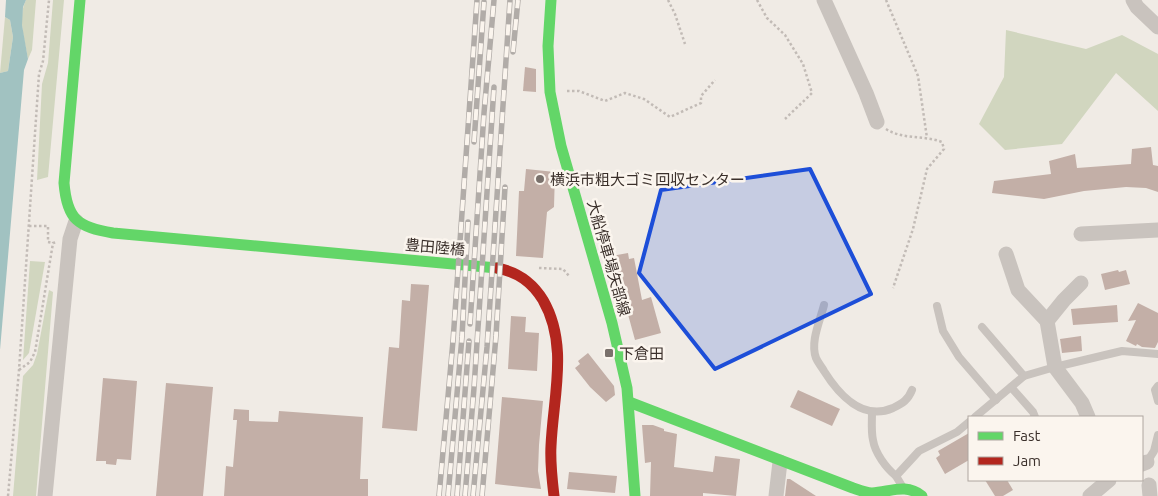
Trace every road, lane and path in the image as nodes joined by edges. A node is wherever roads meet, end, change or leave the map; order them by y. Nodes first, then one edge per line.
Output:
1 (49, 0) edge
2 (80, 0) edge
3 (551, 0) edge
4 (668, 0) edge
5 (756, 0) edge
6 (824, 0) edge
7 (886, 0) edge
8 (1133, 0) edge
9 (1158, 27) edge
10 (685, 44) dead end
11 (714, 80) dead end
12 (550, 92) junction
13 (785, 119) dead end
14 (877, 122) joint
15 (927, 138) junction
16 (76, 221) junction
17 (28, 226) junction
18 (1158, 230) edge
19 (1081, 234) dead end
20 (60, 241) dead end
21 (53, 243) junction
22 (1006, 254) dead end
23 (537, 268) dead end
24 (569, 276) dead end
25 (1081, 282) dead end
26 (893, 288) dead end
27 (824, 305) dead end
28 (937, 306) dead end
29 (1047, 321) junction
30 (982, 326) dead end
31 (1158, 354) edge
32 (1056, 367) junction
33 (19, 370) junction
34 (1024, 376) junction
35 (1158, 386) edge
36 (1011, 387) junction
37 (912, 390) dead end
38 (996, 400) junction
39 (1158, 401) edge
40 (629, 402) junction
41 (872, 412) junction
42 (976, 416) edge
43 (1035, 416) edge
44 (1088, 416) edge
45 (968, 423) edge
46 (1158, 435) edge
47 (780, 462) junction
48 (1144, 463) edge
49 (896, 476) junction
50 (1107, 481) edge
51 (903, 488) junction
52 (8, 496) edge
53 (45, 496) edge
54 (554, 496) edge
55 (635, 496) edge
56 (776, 496) edge
57 (922, 496) edge
58 (1090, 496) edge

1 - 17 path
2 - 16 street
3 - 12 street, 大船停車場矢部線
4 - 10 path
5 - 13 path
6 - 14 street
7 - 15 path
8 - 9 street
11 - 12 path
12 - 40 street, 大船停車場矢部線
14 - 15 path
15 - 26 path
16 - 53 street
16 - 54 street, 豊田陸橋
17 - 21 path
17 - 33 path
18 - 19 street
20 - 21 path
21 - 33 path
22 - 29 street
23 - 24 path
25 - 29 street
27 - 41 lane
28 - 38 lane
29 - 32 street
30 - 34 lane
31 - 32 lane
32 - 34 lane
32 - 44 street
33 - 52 path
34 - 36 lane
35 - 39 lane
36 - 38 lane
36 - 43 lane
37 - 41 lane
38 - 42 lane
40 - 47 street
40 - 55 street, 大船停車場矢部線
41 - 49 lane
45 - 49 lane
46 - 48 lane
47 - 51 street
47 - 56 street
49 - 51 lane
50 - 58 street
51 - 57 street

